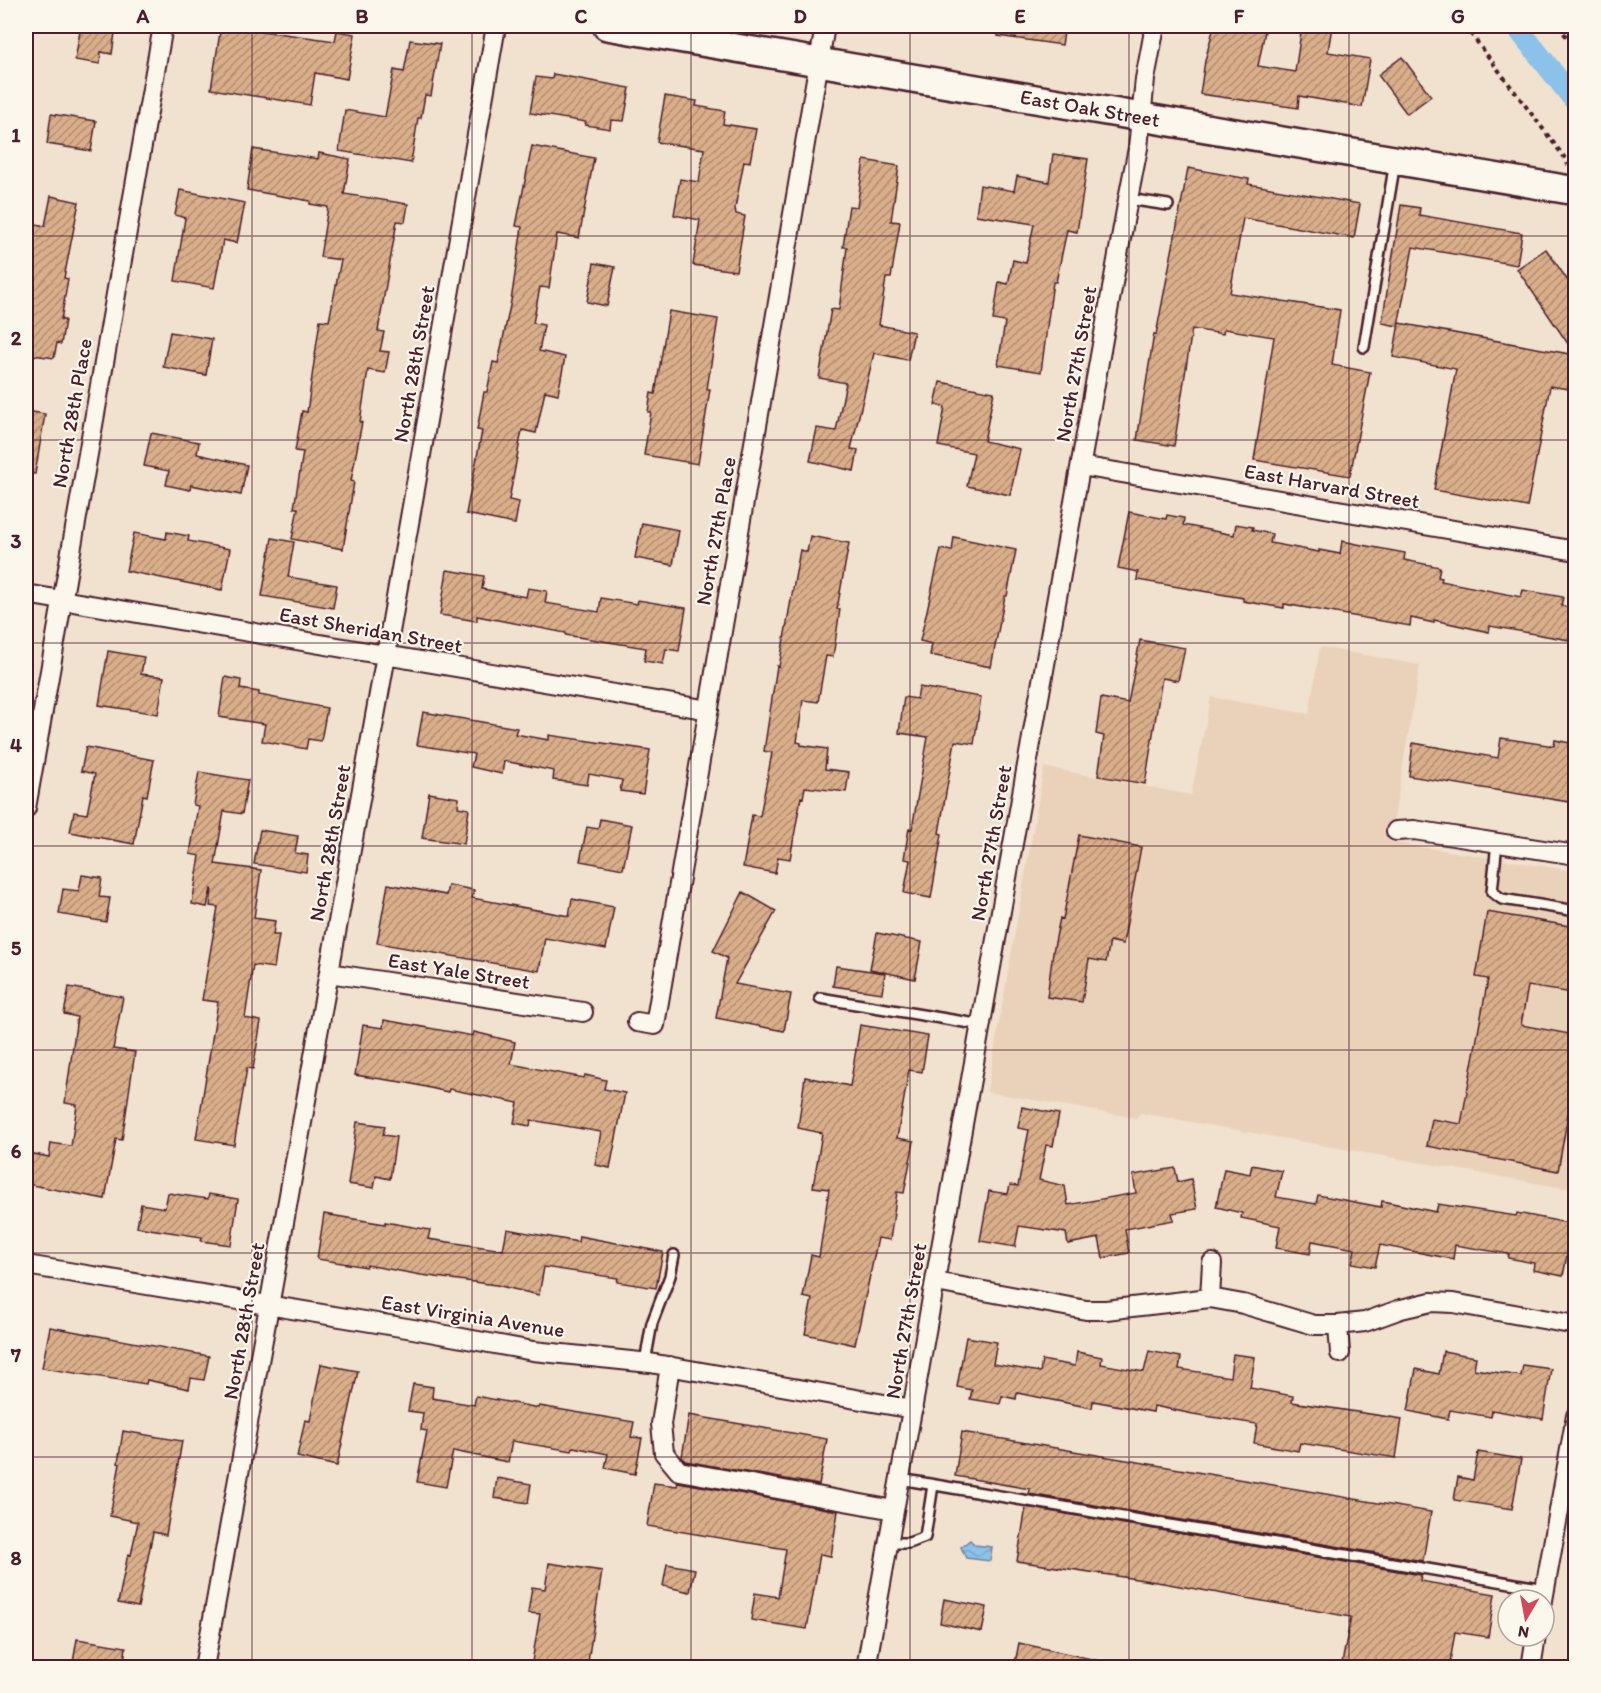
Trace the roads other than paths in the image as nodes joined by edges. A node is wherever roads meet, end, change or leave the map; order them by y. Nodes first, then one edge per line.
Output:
1 (163, 26) edge
2 (496, 26) edge
3 (607, 26) edge
4 (825, 26) edge
5 (1155, 26) edge
6 (819, 62) junction
7 (1141, 116) junction
8 (1395, 160) junction
9 (1572, 180) edge
10 (1128, 199) junction
11 (1168, 205) dead end
12 (1364, 347) dead end
13 (1081, 466) junction
14 (1575, 550) edge
15 (26, 594) edge
16 (62, 600) junction
17 (386, 655) junction
18 (709, 710) junction
19 (26, 808) edge
20 (1396, 831) dead end
21 (1497, 842) junction
22 (1575, 855) edge
23 (1575, 911) edge
24 (329, 973) junction
25 (820, 998) dead end
26 (583, 1012) dead end
27 (637, 1022) dead end
28 (982, 1025) junction
29 (674, 1255) dead end
30 (1212, 1263) dead end
31 (26, 1265) edge
32 (936, 1282) junction
33 (1210, 1298) junction
34 (269, 1307) junction
35 (1338, 1325) junction
36 (1575, 1325) edge
37 (1340, 1353) dead end
38 (645, 1362) junction
39 (670, 1366) junction
40 (913, 1408) junction
41 (1575, 1416) edge
42 (900, 1479) junction
43 (933, 1485) junction
44 (894, 1510) junction
45 (889, 1543) junction
46 (1505, 1588) edge
47 (1545, 1588) edge
48 (1534, 1648) edge
49 (204, 1668) edge
50 (866, 1668) edge
51 (1531, 1668) edge

1 - 16 street, North 28th Place
2 - 17 street, North 28th Street
3 - 6 street, East Oak Street
4 - 6 street, North 27th Place
5 - 7 street, North 27th Street
6 - 7 street, East Oak Street
6 - 18 street, North 27th Place
7 - 8 street, East Oak Street
7 - 10 street, North 27th Street
8 - 9 street, East Oak Street
8 - 12 lane
10 - 11 lane
10 - 13 street, North 27th Street
13 - 14 street, East Harvard Street
13 - 28 street, North 27th Street
15 - 16 street, East Sheridan Street
16 - 17 street, East Sheridan Street
16 - 19 street, North 28th Place
17 - 18 street, East Sheridan Street
17 - 24 street, North 28th Street
18 - 27 street, North 27th Place
20 - 21 street
21 - 22 street
21 - 23 lane
24 - 26 street, East Yale Street
24 - 34 street, North 28th Street
25 - 28 lane
28 - 32 street, North 27th Street
29 - 38 lane
30 - 33 street
31 - 34 street, East Virginia Avenue
32 - 33 street
32 - 40 street, North 27th Street
33 - 35 street
34 - 38 street, East Virginia Avenue
34 - 49 street, North 28th Street
35 - 36 street
35 - 37 street
38 - 39 street, East Virginia Avenue
39 - 40 street, East Virginia Avenue
39 - 44 street
40 - 42 street, North 27th Street
41 - 47 street
42 - 43 lane
42 - 44 street, North 27th Street
43 - 45 lane
43 - 46 lane
44 - 45 street, North 27th Street
45 - 50 street, North 27th Street
48 - 51 street

